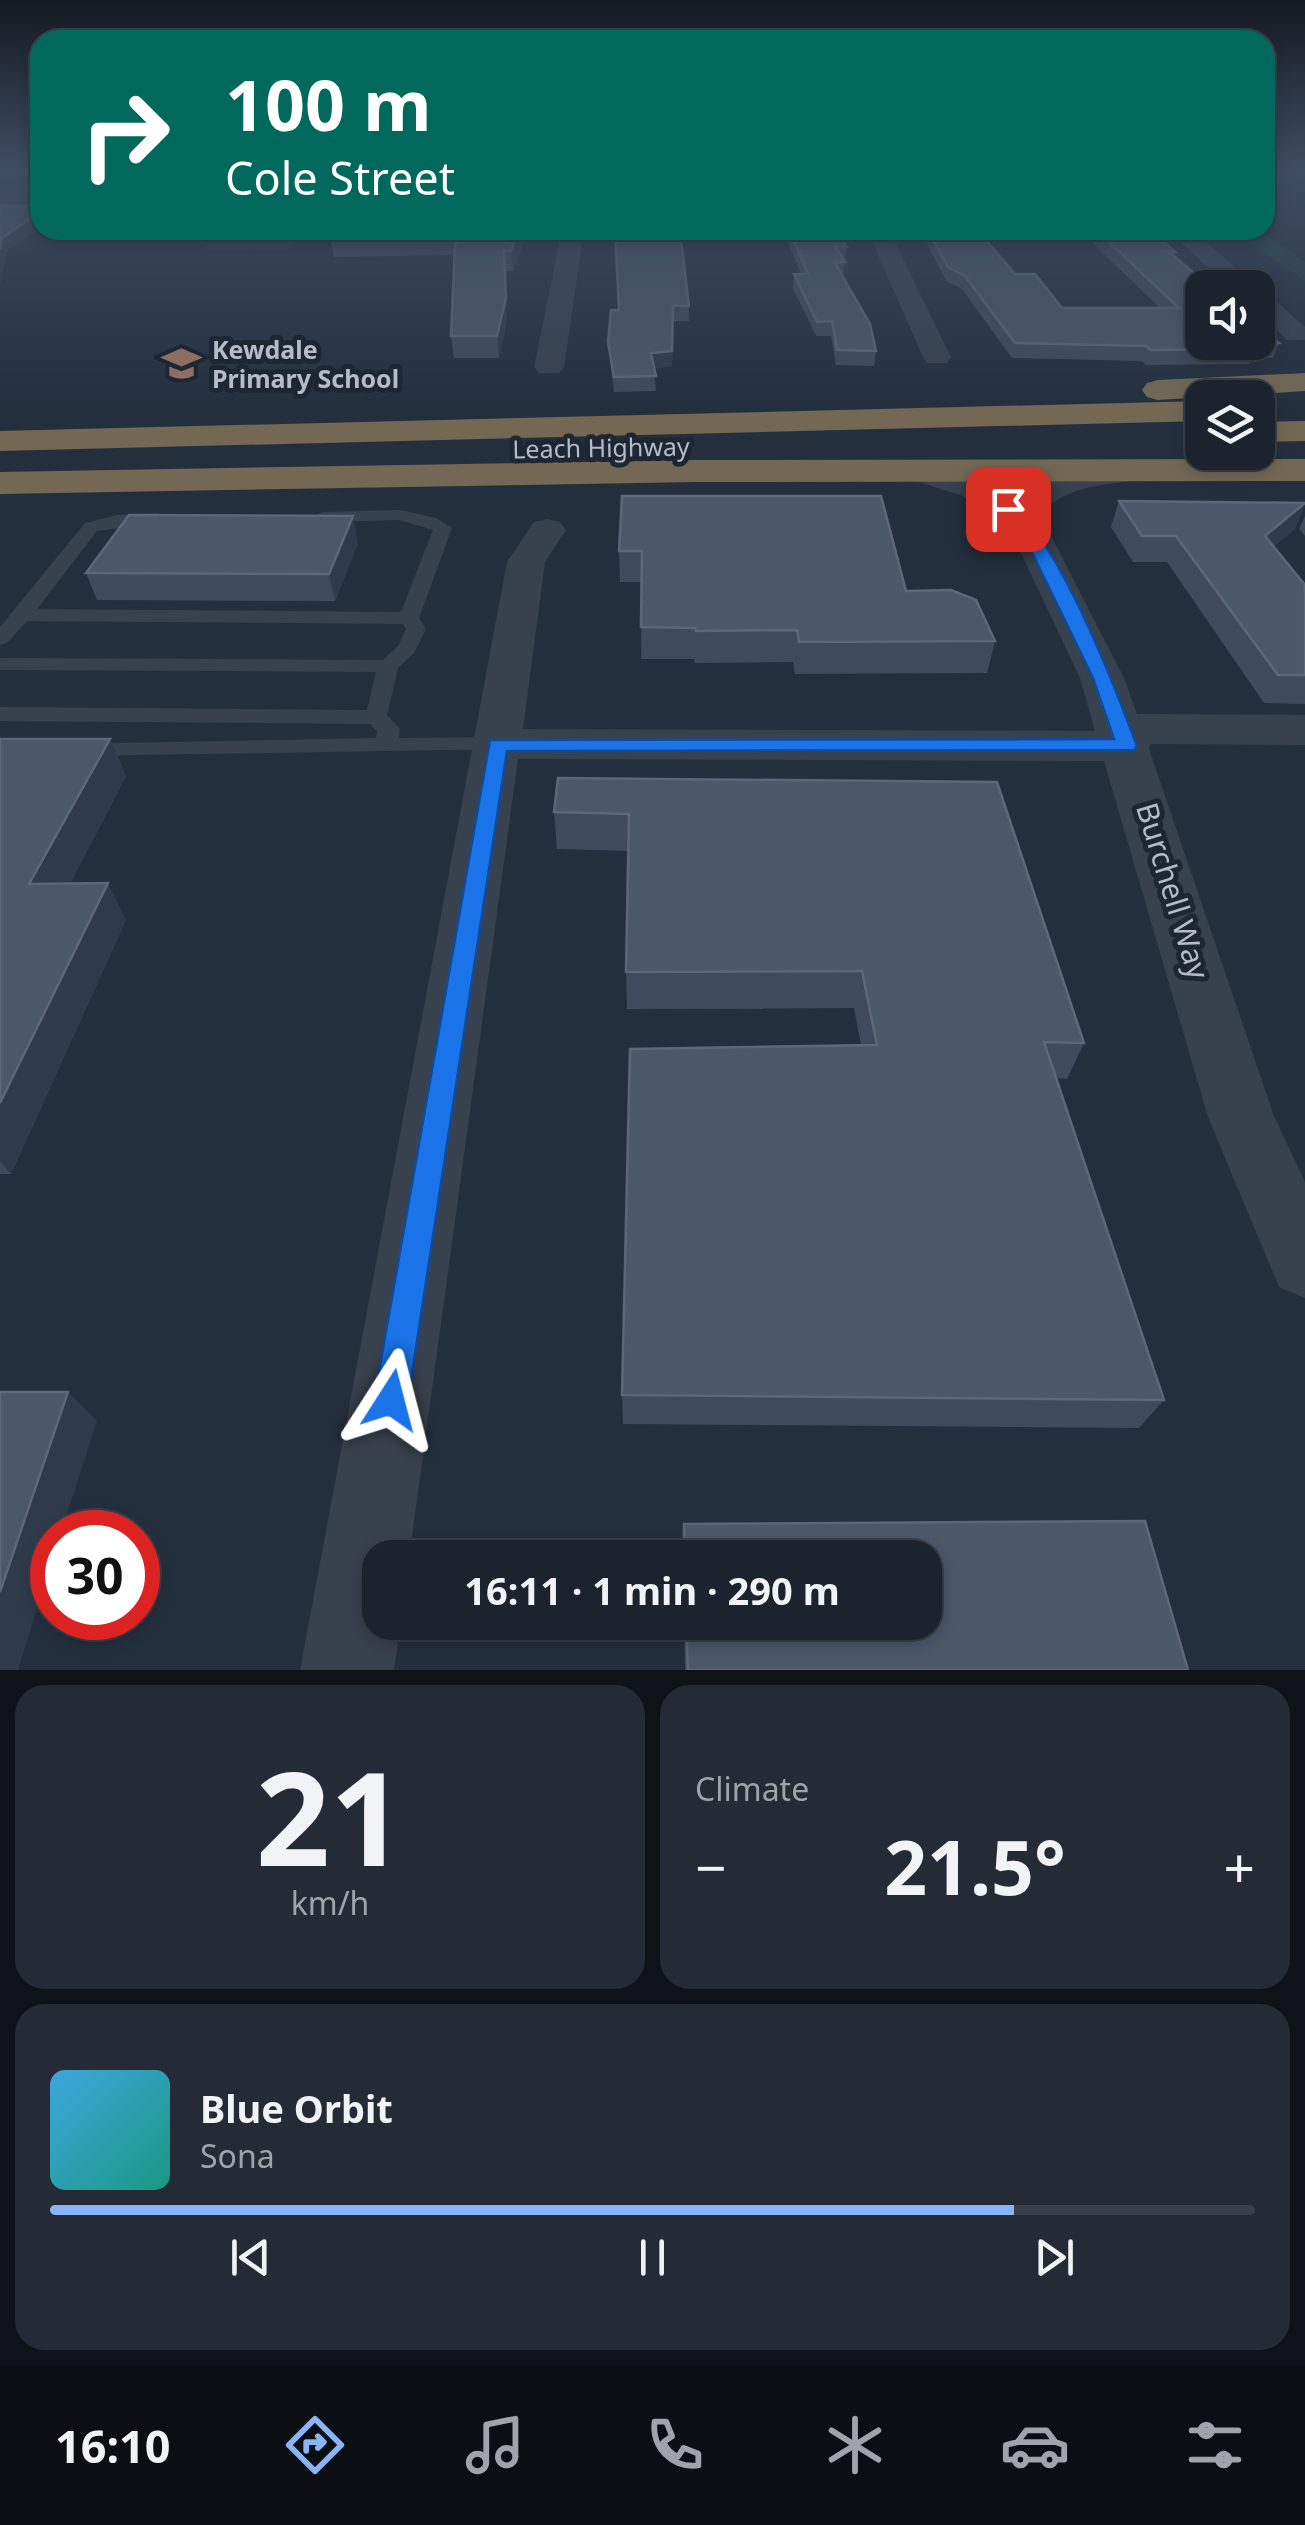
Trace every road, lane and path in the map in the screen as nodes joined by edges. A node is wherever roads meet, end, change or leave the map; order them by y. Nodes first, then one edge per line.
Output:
1 (570, 250) edge
2 (887, 250) edge
3 (1201, 250) edge
4 (1225, 270) edge
5 (1275, 314) edge
6 (1296, 334) dead end
7 (938, 357) dead end
8 (549, 367) dead end
9 (1305, 382) edge
10 (1305, 408) edge
11 (1275, 409) edge
12 (1185, 411) edge
13 (403, 430) junction
14 (1305, 431) edge
15 (1275, 432) edge
16 (1185, 433) edge
17 (0, 441) edge
18 (0, 464) edge
19 (1137, 470) junction
20 (1305, 470) edge
21 (918, 471) junction
22 (0, 483) edge
23 (293, 517) edge
24 (181, 518) edge
25 (1027, 526) junction
26 (547, 530) dead end
27 (22, 614) junction
28 (409, 618) junction
29 (0, 639) edge
30 (0, 664) edge
31 (388, 666) junction
32 (0, 714) edge
33 (376, 716) junction
34 (1305, 730) edge
35 (1124, 737) junction
36 (498, 744) junction
37 (386, 746) junction
38 (58, 749) edge
39 (1305, 1261) edge
40 (347, 1670) edge

1 - 8 street
2 - 7 street
3 - 4 street
5 - 6 street
9 - 13 highway
10 - 11 highway
12 - 13 highway, Leach Highway
13 - 17 highway, Leach Highway
14 - 15 highway
16 - 18 highway, Leach Highway
19 - 20 highway
19 - 21 highway
19 - 25 street
21 - 22 highway
21 - 25 street, Burchell Way
23 - 28 lane
24 - 27 lane
25 - 35 street, Burchell Way
26 - 36 street
27 - 28 lane
27 - 29 lane
28 - 31 lane
30 - 31 lane
31 - 33 lane
32 - 33 lane
33 - 37 lane
34 - 35 street
35 - 36 street
35 - 39 street, Burchell Way
36 - 37 lane
36 - 40 street
37 - 38 lane

